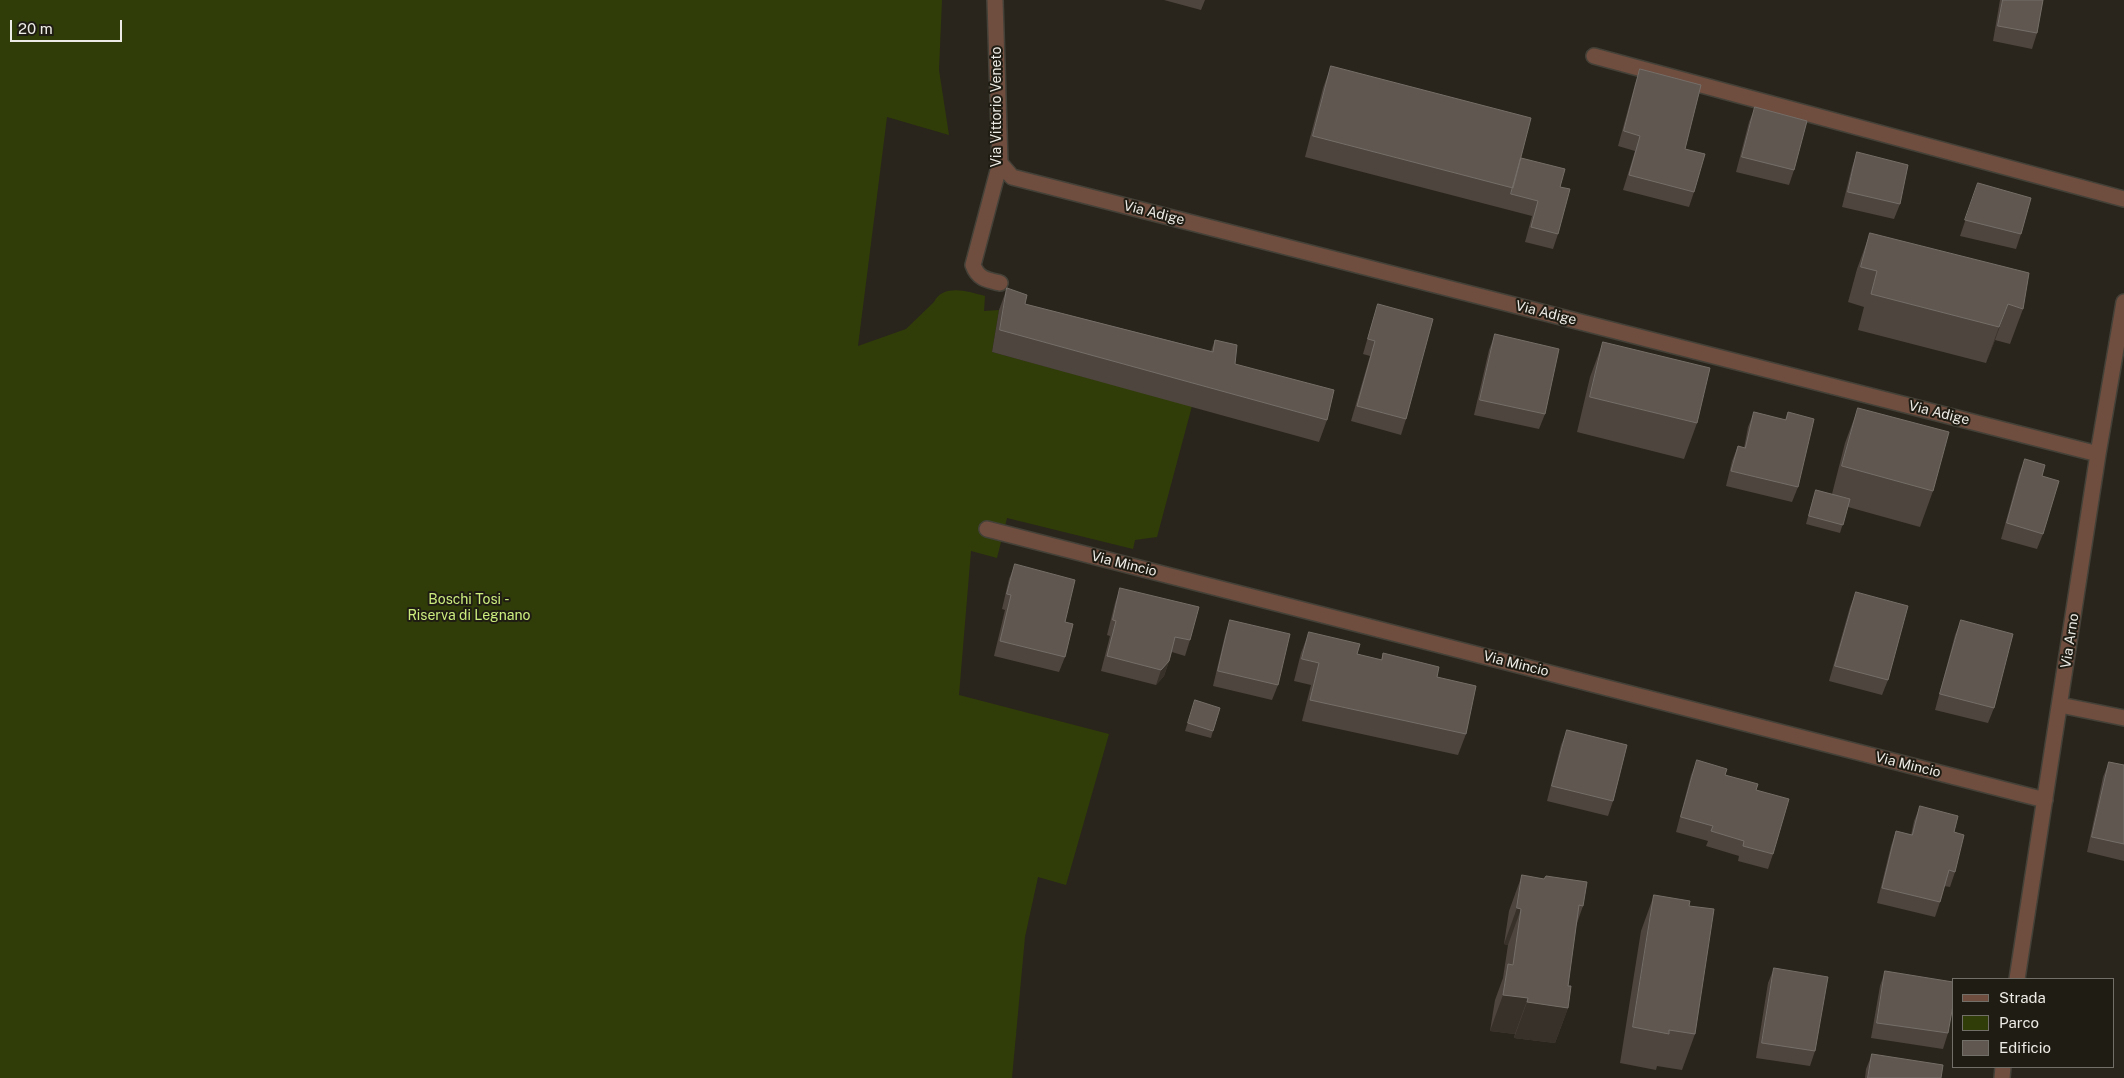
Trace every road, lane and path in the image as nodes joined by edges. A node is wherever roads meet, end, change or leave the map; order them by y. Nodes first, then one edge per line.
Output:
1 (995, 0) edge
2 (1594, 56) dead end
3 (1000, 164) junction
4 (2124, 199) edge
5 (1000, 283) dead end
6 (2124, 302) edge
7 (2098, 454) junction
8 (987, 529) dead end
9 (2060, 705) junction
10 (2124, 718) edge
11 (2045, 800) junction
12 (2017, 978) edge

1 - 3 street, Via Vittorio Veneto
2 - 4 street
3 - 5 street, Via Vittorio Veneto
3 - 7 street, Via Adige
6 - 7 street, Via Arno
7 - 9 street, Via Arno
8 - 11 street, Via Mincio
9 - 10 street
9 - 11 street, Via Arno
11 - 12 street, Via Arno

